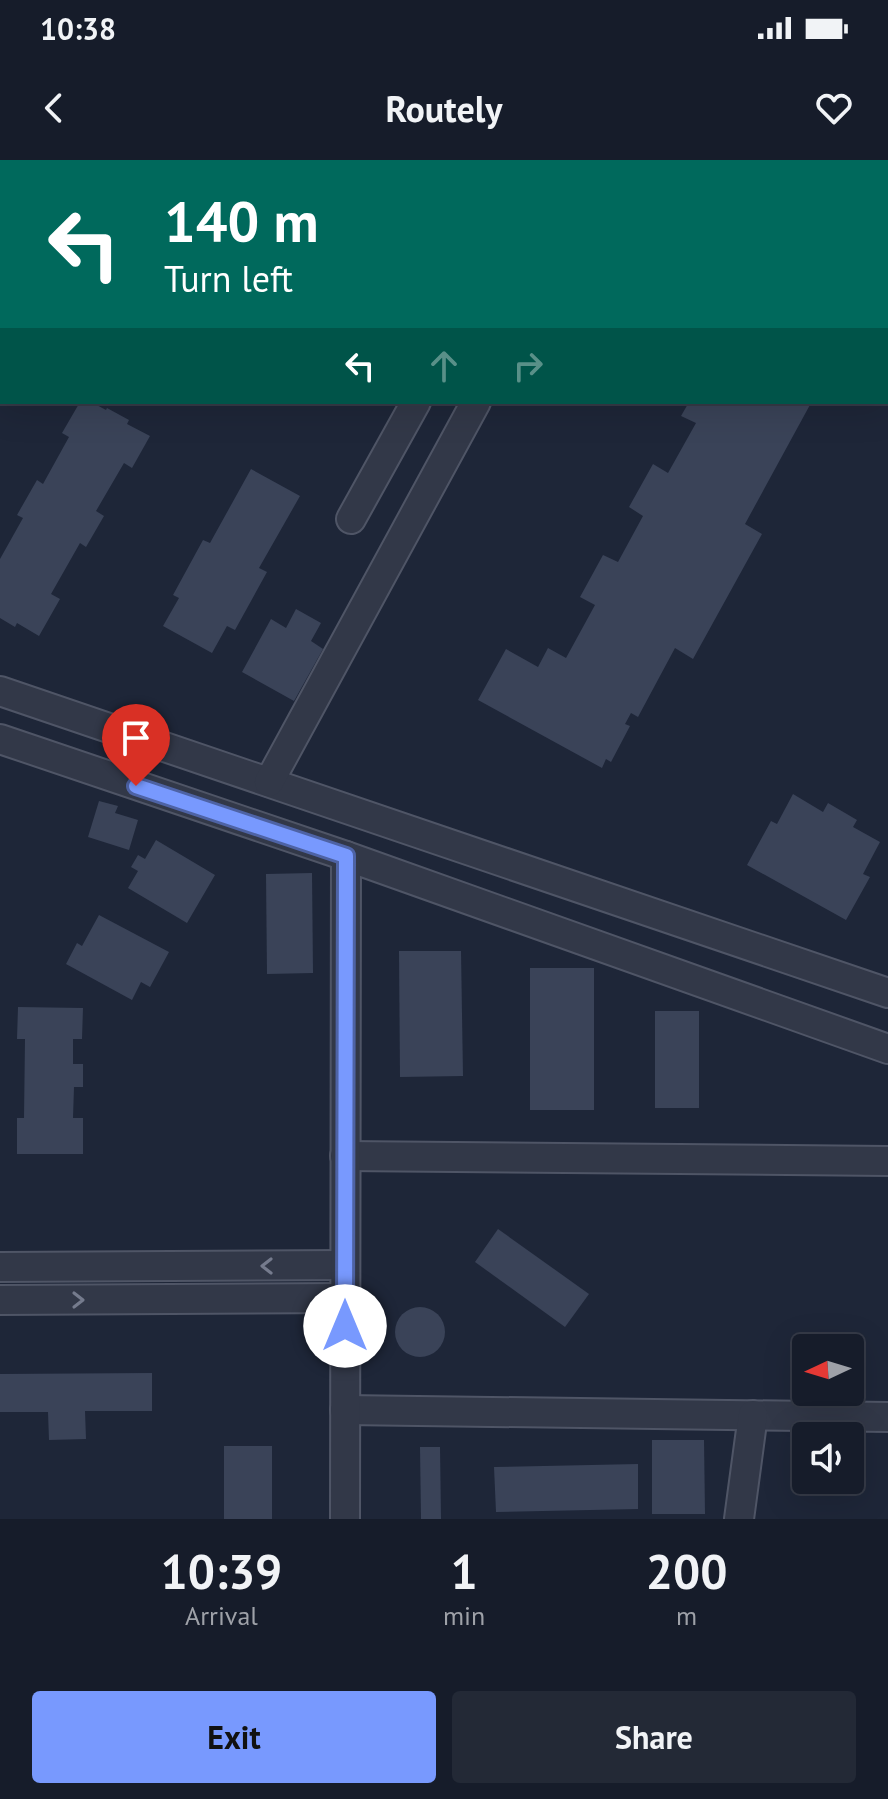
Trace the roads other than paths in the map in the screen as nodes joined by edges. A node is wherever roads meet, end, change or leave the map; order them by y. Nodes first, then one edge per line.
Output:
1 (415, 404) edge
2 (475, 404) edge
3 (351, 519) dead end
4 (0, 691) edge
5 (0, 739) edge
6 (269, 782) junction
7 (346, 856) junction
8 (888, 993) edge
9 (888, 1049) edge
10 (345, 1156) junction
11 (888, 1161) edge
12 (345, 1265) junction
13 (0, 1267) edge
14 (345, 1298) junction
15 (0, 1300) edge
16 (345, 1410) junction
17 (753, 1415) junction
18 (888, 1417) edge
19 (345, 1519) edge
20 (739, 1519) edge

1 - 3 lane
2 - 6 lane
4 - 6 lane
5 - 7 lane
6 - 8 lane
7 - 9 lane
7 - 10 lane
10 - 11 lane
10 - 12 lane
12 -> 13 lane
12 - 14 lane
15 -> 14 lane
14 - 16 lane
16 - 17 lane
16 - 19 lane
17 - 18 lane
17 - 20 lane

